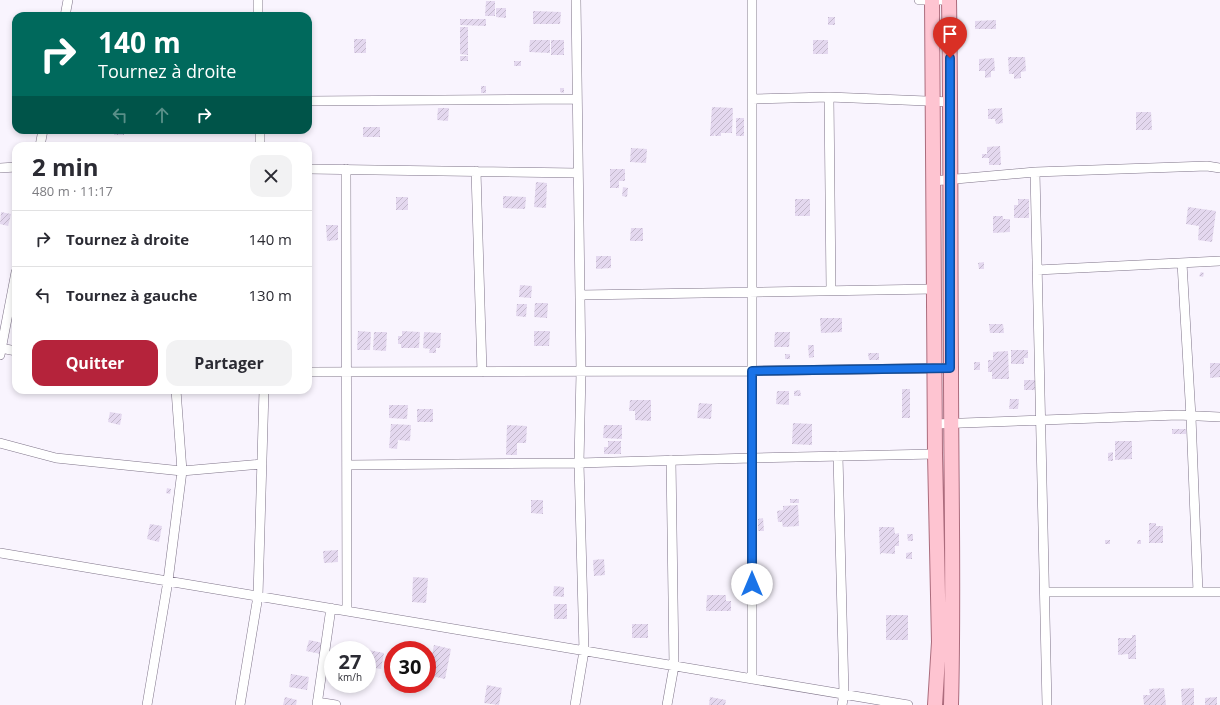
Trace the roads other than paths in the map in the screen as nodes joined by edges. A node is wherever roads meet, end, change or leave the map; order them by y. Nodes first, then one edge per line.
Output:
1 (68, 0) edge
2 (258, 0) edge
3 (576, 0) edge
4 (752, 0) edge
5 (919, 0) edge
6 (932, 0) edge
7 (949, 0) edge
8 (66, 12) edge
9 (258, 12) edge
10 (829, 96) junction
11 (577, 99) junction
12 (752, 99) junction
13 (312, 100) edge
14 (933, 101) junction
15 (951, 102) junction
16 (12, 167) edge
17 (0, 168) edge
18 (1220, 168) edge
19 (312, 169) edge
20 (346, 170) junction
21 (476, 171) junction
22 (1035, 172) junction
23 (578, 173) junction
24 (950, 180) junction
25 (933, 182) junction
26 (1220, 261) edge
27 (1182, 263) junction
28 (1037, 270) junction
29 (934, 289) junction
30 (831, 290) junction
31 (12, 292) edge
32 (752, 292) junction
33 (580, 295) junction
34 (0, 351) edge
35 (12, 351) edge
36 (934, 368) junction
37 (950, 368) junction
38 (752, 371) junction
39 (312, 372) edge
40 (346, 372) junction
41 (482, 372) junction
42 (581, 372) junction
43 (176, 394) edge
44 (264, 394) edge
45 (1191, 416) junction
46 (1220, 417) edge
47 (1041, 420) junction
48 (935, 424) junction
49 (951, 424) junction
50 (0, 443) edge
51 (935, 454) junction
52 (838, 456) junction
53 (752, 458) junction
54 (671, 460) junction
55 (262, 464) junction
56 (580, 464) junction
57 (347, 465) junction
58 (182, 471) junction
59 (0, 553) edge
60 (168, 581) junction
61 (1045, 592) junction
62 (1198, 592) junction
63 (1220, 592) edge
64 (258, 596) junction
65 (331, 608) junction
66 (347, 611) junction
67 (584, 651) junction
68 (674, 666) junction
69 (752, 679) junction
70 (844, 694) junction
71 (317, 703) edge
72 (147, 705) edge
73 (240, 705) edge
74 (336, 705) edge
75 (576, 705) edge
76 (667, 705) edge
77 (842, 705) edge
78 (908, 705) edge
79 (935, 705) edge
80 (950, 705) edge
81 (1048, 705) edge

1 - 8 street
2 - 9 street
3 - 11 street
4 - 12 street
5 - 6 street
6 - 7 street
6 - 14 main road
7 - 15 main road
10 - 12 street
10 - 14 street
10 - 30 street
11 - 13 street
11 - 23 street
12 - 32 street
14 - 15 street
14 - 25 main road
15 - 24 main road
16 - 17 street
18 - 22 street
19 - 20 street
20 - 21 street
20 - 40 street
21 - 23 street
21 - 41 street
22 - 24 street
22 - 28 street
23 - 33 street
24 - 25 street
24 - 37 main road
25 - 29 main road
26 - 27 street
27 - 28 street
27 - 45 street
28 - 47 street
29 - 30 street
29 - 36 main road
30 - 32 street
31 - 34 street
32 - 33 street
32 - 38 street
33 - 42 street
34 - 35 street
36 - 37 street
36 - 38 street
36 - 48 main road
37 - 49 main road
38 - 42 street
38 - 53 street
39 - 40 street
40 - 41 street
40 - 57 street
41 - 42 street
42 - 56 street
43 - 58 street
44 - 55 street
45 - 46 street
45 - 47 street
45 - 62 street
47 - 49 street
47 - 61 street
48 - 49 street
48 - 51 main road
49 - 80 main road
50 - 58 street
51 - 52 street
51 - 79 main road
52 - 53 street
52 - 70 street
53 - 54 street
53 - 69 street
54 - 56 street
54 - 68 street
55 - 58 street
55 - 64 street
56 - 57 street
56 - 67 street
57 - 66 street
58 - 60 street
59 - 60 street
60 - 64 street
60 - 72 street
61 - 62 street
61 - 81 street
62 - 63 street
64 - 65 street
64 - 73 street
65 - 66 street
65 - 71 street
66 - 67 street
67 - 68 street
67 - 75 street
68 - 69 street
68 - 76 street
69 - 70 street
70 - 77 street
70 - 78 street
71 - 74 street

